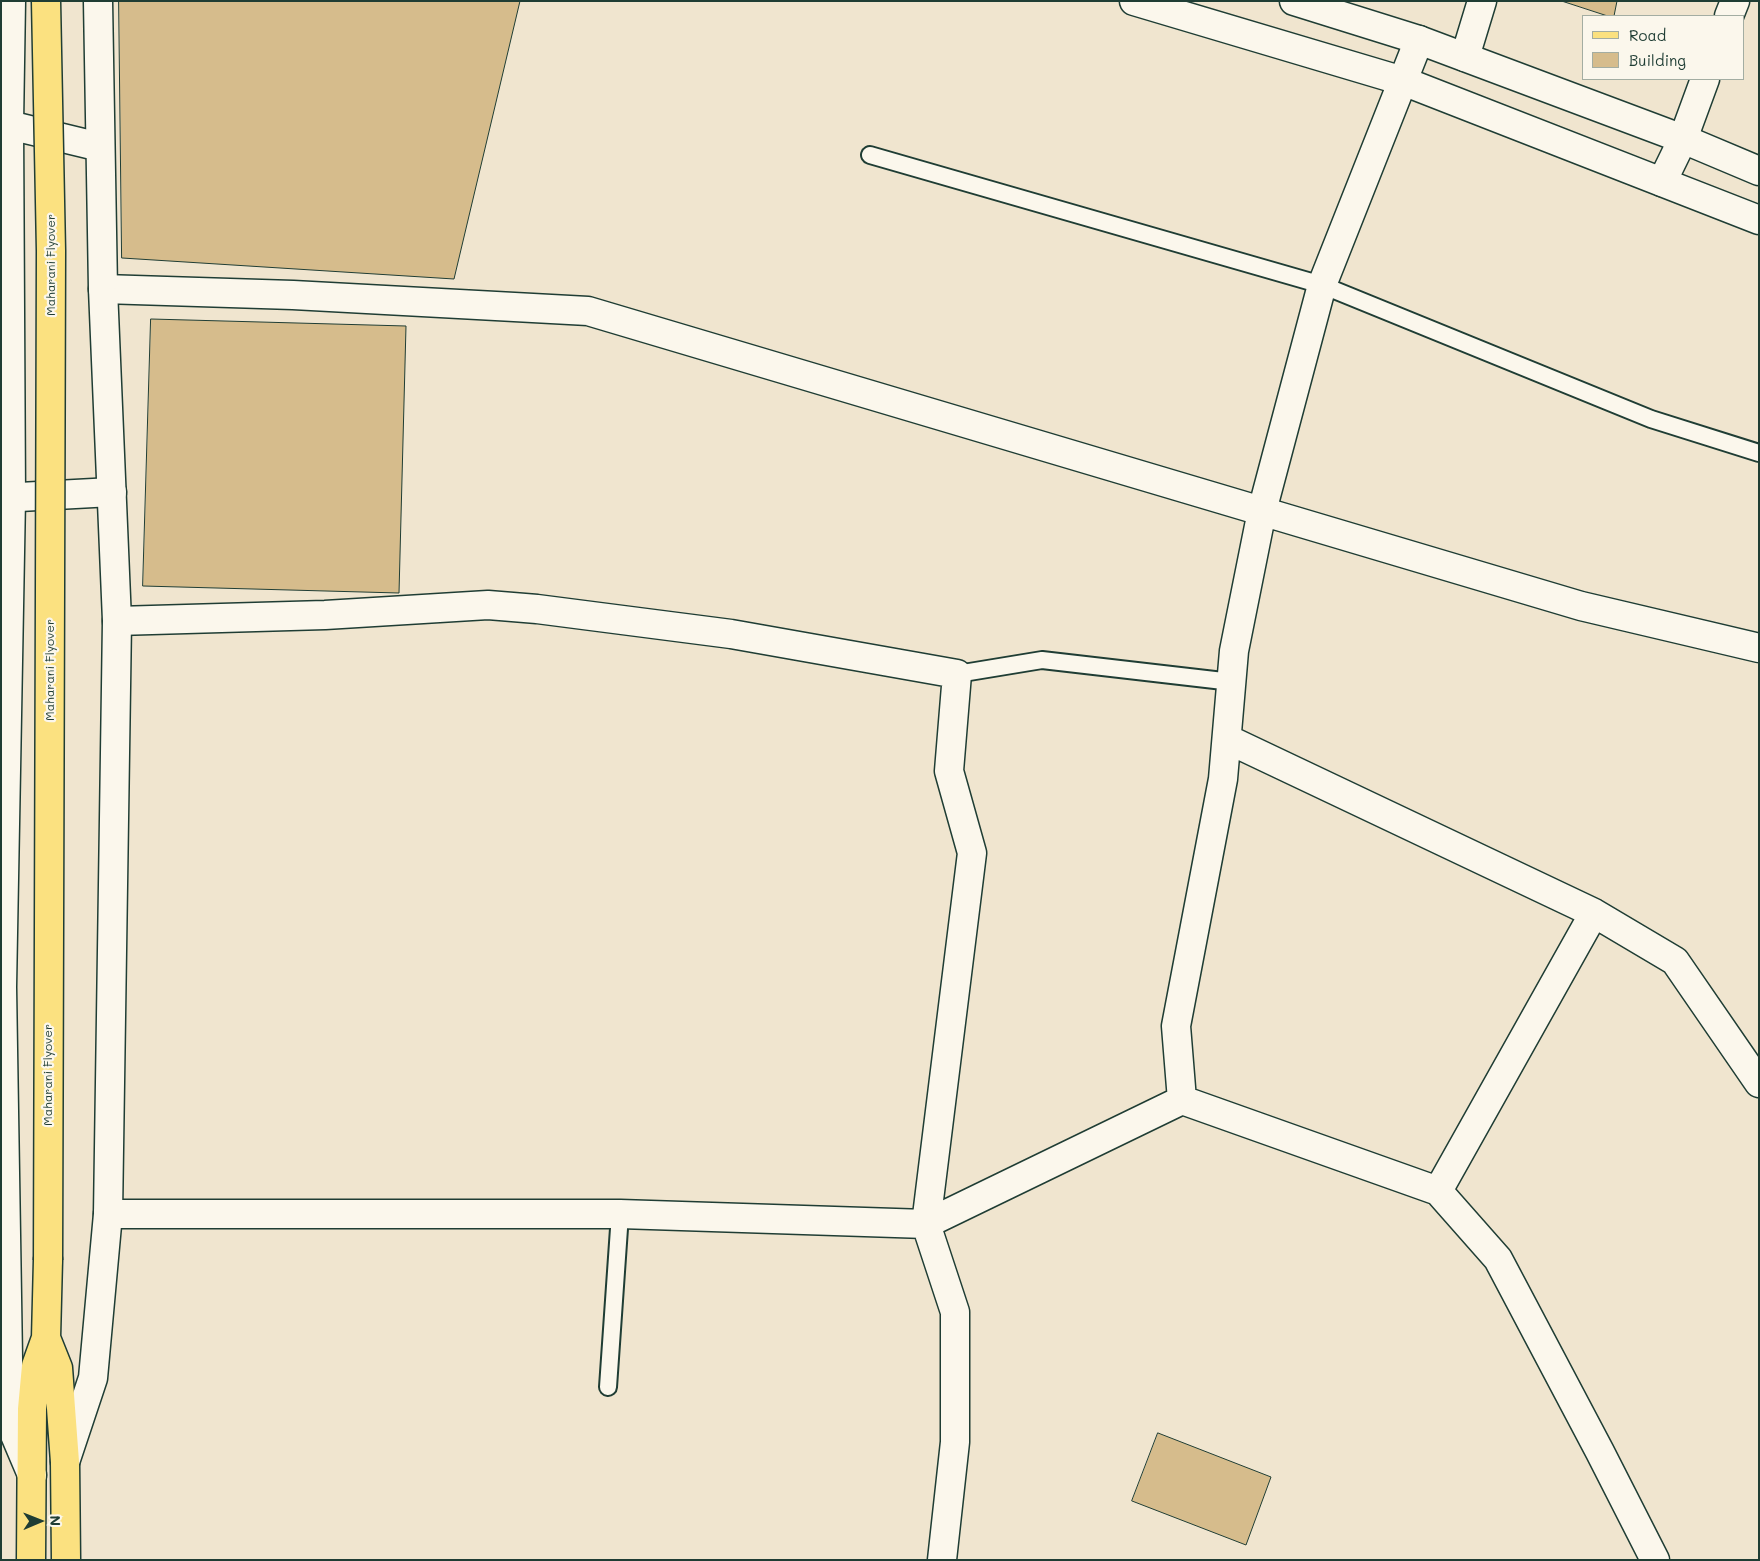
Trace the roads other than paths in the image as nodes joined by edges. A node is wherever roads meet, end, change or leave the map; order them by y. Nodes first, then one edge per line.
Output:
1 (11, 1) edge
2 (46, 1) edge
3 (98, 1) edge
4 (1134, 1) edge
5 (1294, 1) edge
6 (1482, 1) edge
7 (1734, 1) edge
8 (1729, 15) edge
9 (1419, 40) junction
10 (1465, 57) junction
11 (1705, 80) edge
12 (1404, 81) junction
13 (5, 124) edge
14 (1683, 139) junction
15 (100, 147) junction
16 (870, 155) dead end
17 (1759, 171) edge
18 (1662, 182) junction
19 (1759, 220) edge
20 (1322, 285) junction
21 (103, 289) junction
22 (1759, 453) edge
23 (112, 492) junction
24 (6, 498) edge
25 (1262, 511) junction
26 (117, 620) junction
27 (1759, 648) edge
28 (958, 674) junction
29 (1232, 682) junction
30 (1227, 739) junction
31 (1594, 913) junction
32 (2, 987) edge
33 (1759, 1083) edge
34 (1182, 1100) junction
35 (1438, 1191) junction
36 (108, 1214) junction
37 (620, 1214) junction
38 (926, 1224) junction
39 (47, 1367) junction
40 (608, 1387) dead end
41 (65, 1462) junction
42 (32, 1475) junction
43 (32, 1560) edge
44 (66, 1560) edge
45 (942, 1560) edge
46 (1655, 1560) edge

1 - 13 street
2 - 39 main road, Maharani Flyover, bridge
3 - 15 street
4 - 12 street
5 - 9 street
6 - 10 street
7 - 8 street
9 - 10 street
9 - 12 street
10 - 14 street
11 - 14 street
12 - 18 street
12 - 20 street
13 - 15 street
13 - 24 street
14 - 17 street
14 - 18 street
15 - 21 street
16 - 20 lane
18 - 19 street
20 - 22 lane
20 - 25 street
21 - 23 street
21 - 25 street
23 - 24 street
23 - 26 street
24 - 32 street
25 - 27 street
25 - 29 street
26 - 28 street
26 - 36 street
28 - 29 lane
28 - 38 street
29 - 30 street
30 - 31 street
30 - 34 street
31 - 33 street
31 - 35 street
32 - 42 street
34 - 35 street
34 - 38 street
35 - 46 street
36 - 37 street
36 - 41 street
37 - 38 street
37 - 40 lane
38 - 45 street
39 - 41 main road, Maharani Flyover
39 - 42 main road, Maharani Flyover
41 - 44 main road, Maharani Flyover
42 - 43 main road, Maharani Flyover

